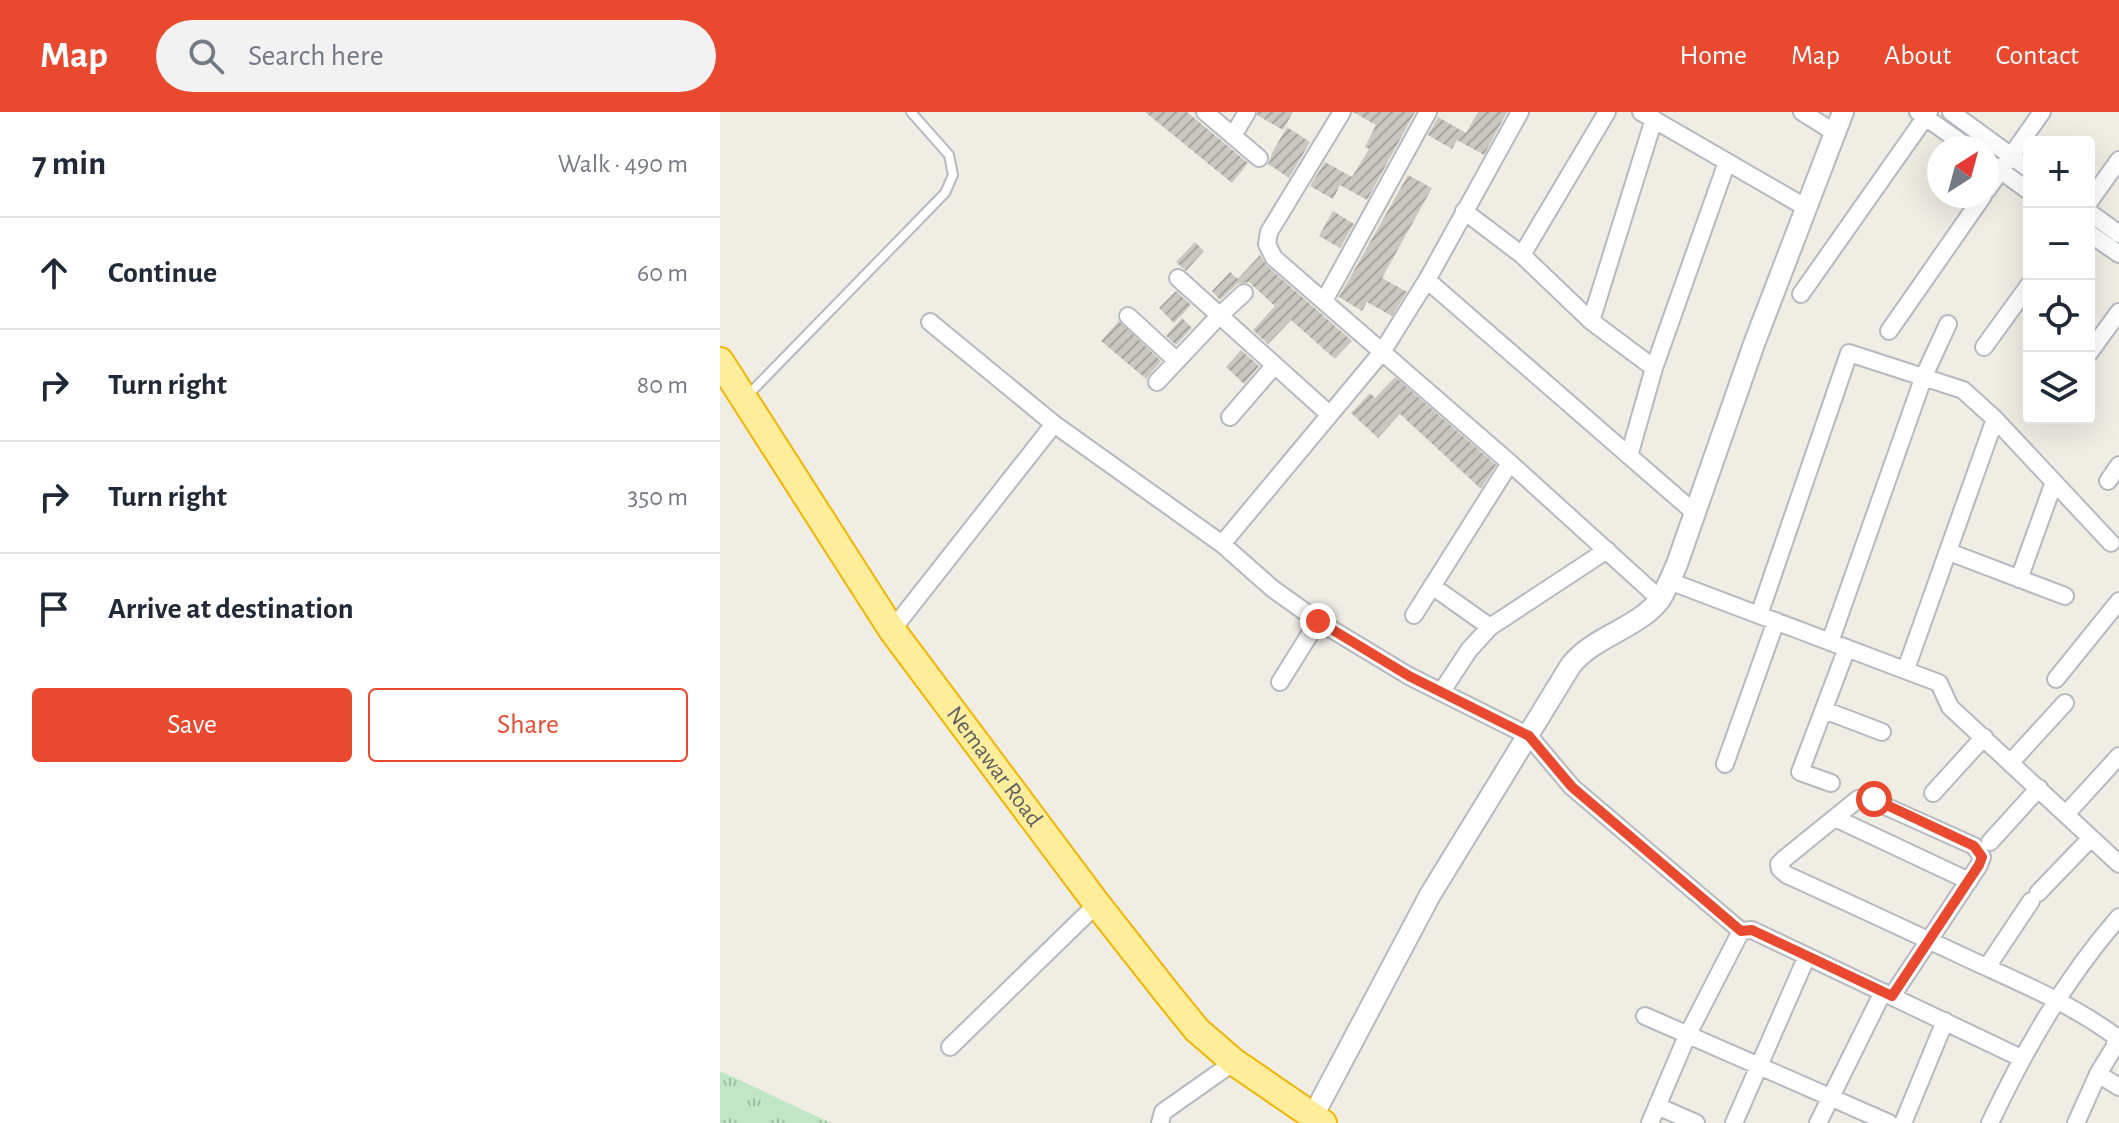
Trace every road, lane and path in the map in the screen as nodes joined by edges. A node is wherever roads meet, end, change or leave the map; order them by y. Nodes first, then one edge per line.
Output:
1 (911, 112) edge
2 (1205, 112) edge
3 (1247, 112) edge
4 (1342, 112) edge
5 (1428, 112) edge
6 (1520, 112) edge
7 (1607, 112) edge
8 (1802, 112) edge
9 (1843, 112) edge
10 (1951, 112) edge
11 (2042, 112) edge
12 (1924, 114) edge
13 (1647, 116) edge
14 (1834, 132) junction
15 (1233, 136) junction
16 (1953, 136) edge
17 (2011, 156) junction
18 (1259, 158) dead end
19 (2119, 160) edge
20 (1727, 162) junction
21 (1999, 163) edge
22 (2023, 165) edge
23 (1999, 170) edge
24 (2023, 187) edge
25 (2095, 194) edge
26 (1805, 207) junction
27 (1975, 208) edge
28 (1464, 211) junction
29 (2095, 216) edge
30 (2119, 234) edge
31 (2095, 237) edge
32 (2119, 254) edge
33 (1522, 255) junction
34 (1178, 278) dead end
35 (1427, 280) junction
36 (1244, 293) dead end
37 (2023, 293) edge
38 (1801, 294) dead end
39 (1324, 301) junction
40 (2119, 312) edge
41 (1128, 316) dead end
42 (1219, 316) junction
43 (1591, 321) junction
44 (930, 322) dead end
45 (1948, 324) dead end
46 (1889, 331) dead end
47 (1984, 347) dead end
48 (1382, 352) junction
49 (2090, 352) edge
50 (720, 361) edge
51 (1177, 361) junction
52 (1274, 366) junction
53 (1654, 368) junction
54 (1924, 376) junction
55 (1157, 382) dead end
56 (744, 400) junction
57 (1329, 414) junction
58 (1230, 417) dead end
59 (1995, 419) junction
60 (1054, 424) junction
61 (1629, 456) junction
62 (1510, 463) junction
63 (2119, 465) edge
64 (2108, 481) dead end
65 (2054, 482) junction
66 (1695, 513) junction
67 (2111, 543) dead end
68 (1222, 544) junction
69 (1607, 550) junction
70 (1949, 552) junction
71 (2019, 579) junction
72 (1432, 586) junction
73 (1665, 590) junction
74 (2065, 596) dead end
75 (2119, 601) edge
76 (1414, 615) dead end
77 (1759, 615) junction
78 (1318, 621) junction
79 (1776, 621) junction
80 (1490, 627) junction
81 (892, 630) junction
82 (1830, 642) junction
83 (1847, 648) junction
84 (1906, 669) junction
85 (2056, 679) dead end
86 (1280, 682) dead end
87 (1442, 691) junction
88 (2065, 703) dead end
89 (1824, 710) junction
90 (1882, 732) dead end
91 (1529, 736) junction
92 (1984, 737) junction
93 (2119, 756) edge
94 (2011, 762) junction
95 (1725, 764) dead end
96 (1831, 783) dead end
97 (2039, 788) junction
98 (1933, 793) dead end
99 (2066, 814) junction
100 (1835, 818) junction
101 (2091, 838) junction
102 (1990, 842) dead end
103 (2119, 864) edge
104 (1969, 881) junction
105 (1097, 904) junction
106 (2119, 917) edge
107 (1741, 931) junction
108 (1930, 941) junction
109 (1807, 956) junction
110 (1987, 967) junction
111 (1887, 994) junction
112 (2057, 1000) junction
113 (1645, 1016) dead end
114 (1945, 1021) junction
115 (1687, 1036) junction
116 (950, 1047) dead end
117 (2021, 1058) junction
118 (1234, 1062) junction
119 (1758, 1066) junction
120 (2098, 1074) junction
121 (2119, 1087) edge
122 (1830, 1097) junction
123 (1657, 1106) junction
124 (1318, 1120) edge
125 (1160, 1123) edge
126 (1650, 1123) edge
127 (1696, 1123) edge
128 (1734, 1123) edge
129 (1818, 1123) edge
130 (1889, 1123) edge
131 (1903, 1123) edge
132 (1990, 1123) edge
133 (2076, 1123) edge

1 - 56 lane
2 - 15 street
3 - 15 street
4 - 39 street
5 - 39 street
6 - 28 street
7 - 33 street
8 - 14 street
9 - 14 street
10 - 17 street
11 - 17 street
12 - 16 street
12 - 38 street
13 - 20 street
13 - 43 street
14 - 26 street
15 - 18 street
17 - 21 street
17 - 22 street
19 - 25 street
20 - 26 street
20 - 53 street
23 - 24 street
26 - 66 street
27 - 46 street
28 - 33 street
28 - 35 street
29 - 30 street
31 - 32 street
33 - 43 street
34 - 42 street
35 - 48 street
35 - 61 street
36 - 42 street
37 - 47 street
39 - 48 street
40 - 49 street
41 - 51 street
42 - 51 street
42 - 52 street
43 - 53 street
44 - 60 street
45 - 54 street
48 - 57 street
48 - 62 street
50 - 56 highway, Nemawar Road
51 - 55 street
52 - 57 street
52 - 58 street
53 - 61 street
54 - 59 street
54 - 77 street
54 - 82 street
56 - 81 highway, Nemawar Road
57 - 68 street
59 - 65 street
59 - 70 street
60 - 68 street
60 - 81 street
61 - 66 street
62 - 69 street
62 - 72 street
63 - 64 street
65 - 67 street
65 - 71 street
66 - 73 street
68 - 78 street
69 - 73 street
69 - 80 street
70 - 71 street
70 - 84 street
71 - 74 street
72 - 76 street
72 - 80 street
73 - 77 street
73 - 91 street
75 - 85 street
77 - 79 street
78 - 86 street
78 - 87 street
79 - 82 street
79 - 95 street
80 - 87 street
81 - 105 highway, Nemawar Road
82 - 83 street
83 - 84 street
83 - 89 street
84 - 92 street
87 - 91 street
88 - 94 street
89 - 90 street
89 - 96 street
91 - 107 street
91 - 124 street
92 - 94 street
92 - 98 street
93 - 99 street
94 - 97 street
97 - 99 street
97 - 102 street
99 - 101 street
100 - 104 street
100 - 104 street
100 - 108 street
101 - 103 street
101 - 110 street
104 - 108 street
105 - 116 street
105 - 118 highway, Nemawar Road
106 - 112 street
107 - 109 street
107 - 115 street
108 - 110 street
108 - 111 street
109 - 111 street
109 - 119 street
110 - 112 street
111 - 114 street
111 - 122 street
112 - 117 street
112 - 120 street
113 - 115 street
114 - 117 street
114 - 131 street
115 - 119 street
115 - 123 street
117 - 132 street
118 - 124 highway, Nemawar Road
118 - 125 street
119 - 122 street
119 - 128 street
120 - 121 street
120 - 133 street
122 - 129 street
122 - 130 street
123 - 126 street
123 - 127 street

